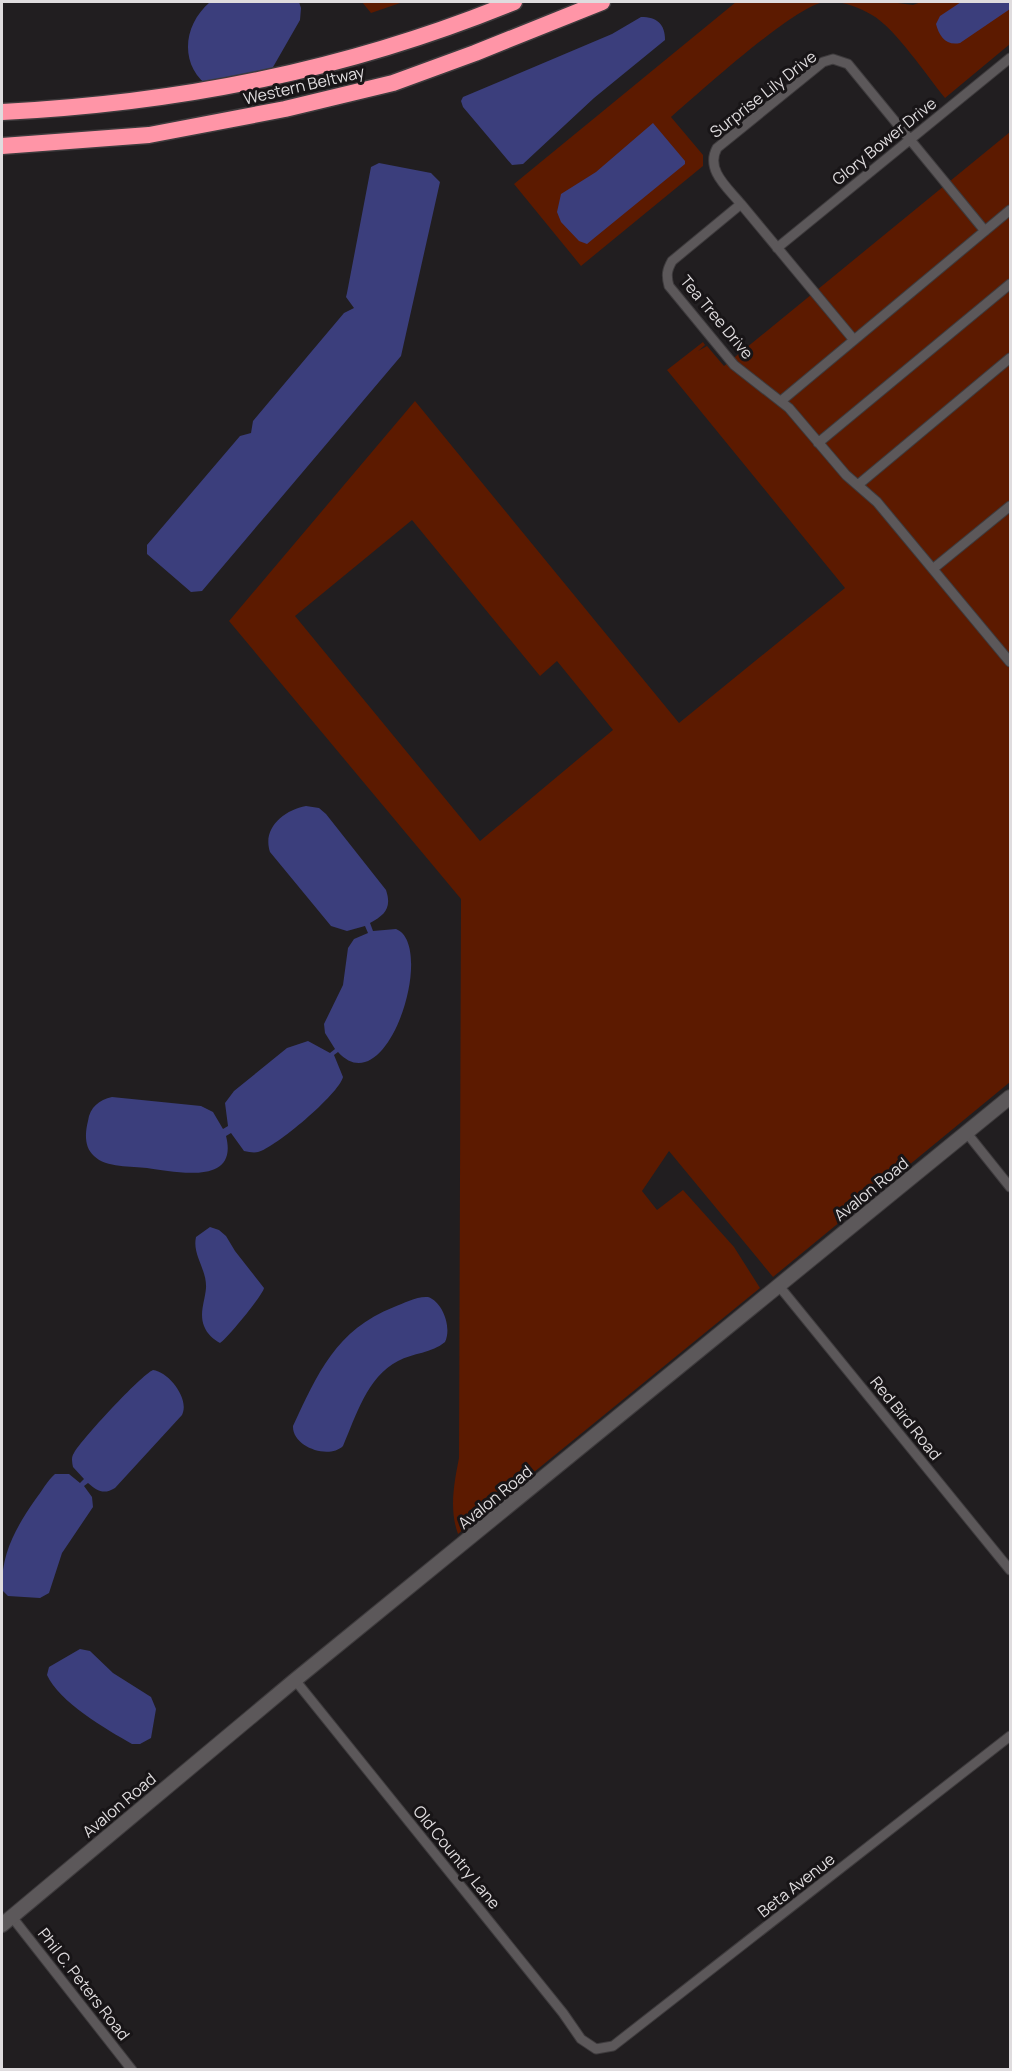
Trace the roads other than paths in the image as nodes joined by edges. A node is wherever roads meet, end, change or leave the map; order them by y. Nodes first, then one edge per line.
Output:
1 (514, 2) edge
2 (602, 2) edge
3 (1011, 58) edge
4 (2, 112) edge
5 (909, 141) junction
6 (2, 146) edge
7 (741, 204) junction
8 (1011, 210) edge
9 (985, 231) junction
10 (777, 248) junction
11 (1011, 284) edge
12 (854, 340) junction
13 (1011, 358) edge
14 (781, 401) junction
15 (818, 443) junction
16 (859, 484) junction
17 (1011, 506) edge
18 (934, 568) junction
19 (1011, 662) edge
20 (1011, 1096) edge
21 (966, 1132) junction
22 (1011, 1187) edge
23 (779, 1286) junction
24 (1011, 1570) edge
25 (295, 1680) junction
26 (1011, 1736) edge
27 (7, 1921) edge
28 (596, 2049) joint
29 (132, 2070) edge

1 - 4 highway, Western Beltway
2 - 6 highway, Western Beltway
3 - 5 street, Glory Bower Drive
5 - 7 street, Surprise Lily Drive
5 - 9 street, Surprise Lily Drive
5 - 10 street, Glory Bower Drive
7 - 10 street, Surprise Lily Drive
7 - 14 street, Tea Tree Drive
8 - 9 street
9 - 12 street
10 - 12 street, Surprise Lily Drive
11 - 15 street
12 - 14 street
13 - 16 street
14 - 15 street, Tea Tree Drive
15 - 16 street, Tea Tree Drive
16 - 18 street, Tea Tree Drive
17 - 18 street
18 - 19 street, Tea Tree Drive
20 - 21 main road, Avalon Road
21 - 22 street
21 - 23 main road, Avalon Road
23 - 24 street, Red Bird Road
23 - 25 main road, Avalon Road
25 - 27 main road, Avalon Road
25 - 28 street, Old Country Lane
26 - 28 street, Beta Avenue
27 - 29 street, Phil C. Peters Road

